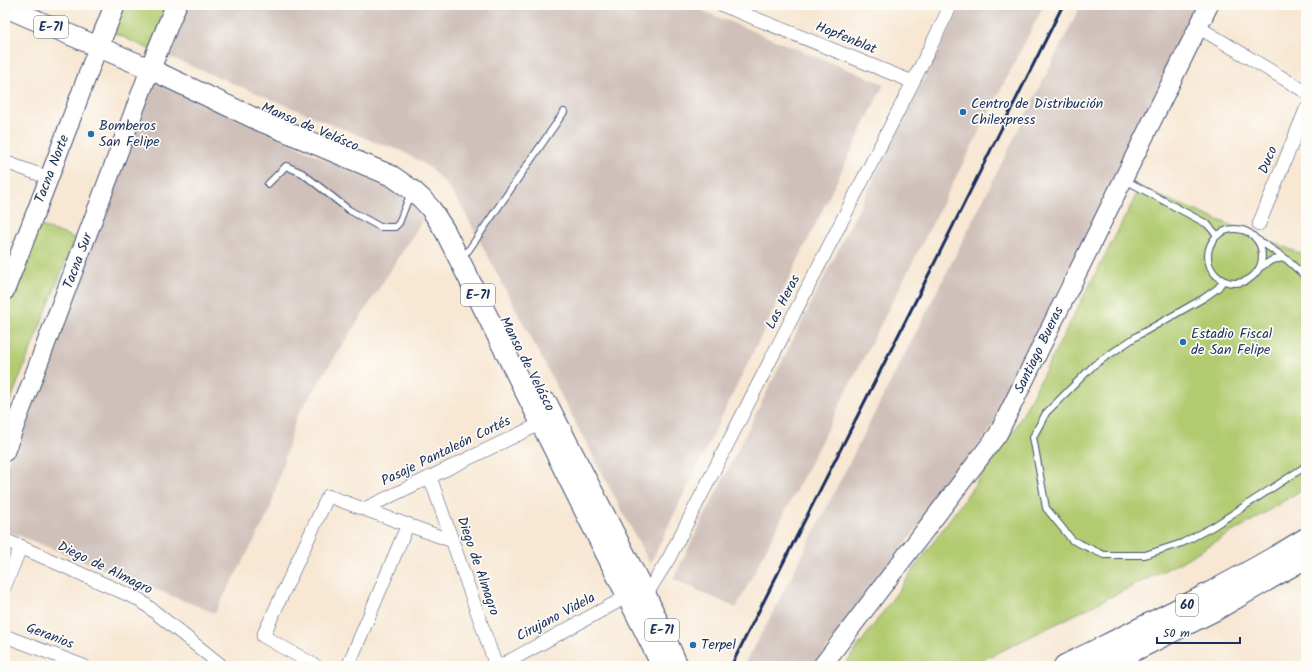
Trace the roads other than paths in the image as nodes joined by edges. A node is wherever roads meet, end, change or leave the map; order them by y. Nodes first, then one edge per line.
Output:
1 (30, 5) edge
2 (115, 5) edge
3 (176, 5) edge
4 (722, 5) edge
5 (951, 5) edge
6 (1209, 5) edge
7 (5, 7) edge
8 (1198, 27) junction
9 (100, 42) junction
10 (152, 64) junction
11 (913, 82) junction
12 (1306, 92) edge
13 (1306, 109) edge
14 (564, 112) dead end
15 (5, 162) edge
16 (49, 178) junction
17 (1123, 179) junction
18 (268, 184) dead end
19 (412, 190) junction
20 (1259, 224) dead end
21 (1217, 235) junction
22 (1257, 239) junction
23 (468, 251) junction
24 (1285, 258) junction
25 (1260, 268) junction
26 (1306, 277) edge
27 (1223, 281) junction
28 (5, 291) edge
29 (542, 423) junction
30 (5, 452) edge
31 (1306, 463) edge
32 (430, 477) junction
33 (364, 508) junction
34 (408, 524) junction
35 (1306, 539) edge
36 (5, 540) edge
37 (452, 541) junction
38 (21, 546) junction
39 (1306, 557) edge
40 (5, 586) edge
41 (636, 599) junction
42 (5, 636) edge
43 (84, 666) edge
44 (222, 666) edge
45 (316, 666) edge
46 (348, 666) edge
47 (496, 666) edge
48 (500, 666) edge
49 (662, 666) edge
50 (678, 666) edge
51 (822, 666) edge
52 (1065, 666) edge
53 (1102, 666) edge

1 - 9 main road, E-71
2 - 9 main road
3 - 10 main road
4 - 11 street, Hopfenblat
5 - 11 street, Las Heras
6 - 8 street, Santiago Bueras
7 - 9 main road, E-71
8 - 12 street
8 - 17 street, Santiago Bueras
9 - 10 main road, E-71
9 - 16 street, Tacna Norte
10 - 19 main road, Manso de Velásco / E-71
10 - 23 main road, Manso de Velásco / E-71
10 - 30 street, Tacna Sur
11 - 41 street, Las Heras
13 - 20 street, Duco
14 - 23 lane
15 - 16 street
16 - 28 street, Tacna Norte
17 - 21 lane
17 - 51 street, Santiago Bueras
18 - 19 lane
19 - 29 main road, Manso de Velásco / E-71
21 - 22 lane
21 - 27 lane
22 - 24 lane
22 - 25 lane
23 - 41 main road, Manso de Velásco / E-71
24 - 25 lane
24 - 26 lane
25 - 27 lane
27 - 31 lane
29 - 32 street, Pasaje Pantaleón Cortés
29 - 41 main road, Manso de Velásco / E-71
32 - 33 street, Pasaje Pantaleón Cortés
32 - 37 street, Diego de Almagro
33 - 34 street
33 - 45 street
34 - 37 street
34 - 46 street
35 - 52 highway, 60
36 - 38 street, Diego de Almagro
37 - 47 street, Diego de Almagro
38 - 40 street
38 - 44 street, Diego de Almagro
39 - 53 highway, 60
41 - 48 street, Cirujano Videla
41 - 49 main road, Manso de Velásco / E-71
41 - 50 main road, Manso de Velásco / E-71
42 - 43 street, Geranios

